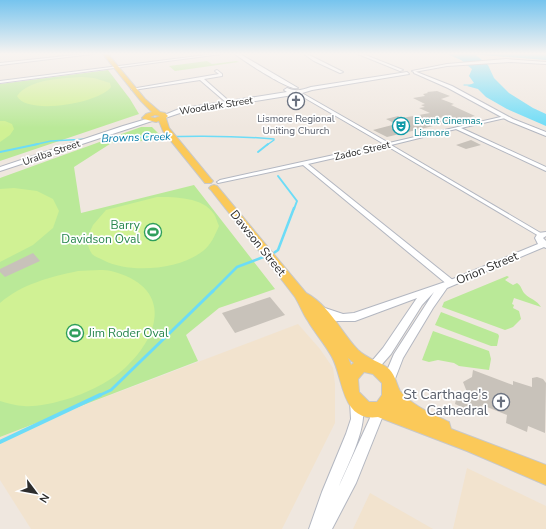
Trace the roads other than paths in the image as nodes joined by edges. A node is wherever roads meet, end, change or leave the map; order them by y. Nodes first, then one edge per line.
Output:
1 (25, 79) edge
2 (125, 79) edge
3 (202, 79) joint
4 (276, 79) edge
5 (277, 79) edge
6 (358, 79) edge
7 (365, 79) edge
8 (423, 79) edge
9 (430, 79) edge
10 (0, 82) edge
11 (133, 89) junction
12 (295, 90) junction
13 (467, 97) junction
14 (143, 100) junction
15 (227, 102) junction
16 (161, 115) junction
17 (504, 116) junction
18 (148, 118) junction
19 (457, 128) junction
20 (546, 134) edge
21 (171, 135) junction
22 (387, 144) junction
23 (305, 164) junction
24 (546, 169) edge
25 (0, 170) edge
26 (214, 184) junction
27 (544, 239) edge
28 (447, 285) junction
29 (429, 291) junction
30 (302, 297) junction
31 (319, 309) junction
32 (371, 366) junction
33 (349, 381) junction
34 (390, 387) junction
35 (356, 401) junction
36 (379, 410) junction
37 (472, 444) junction
38 (546, 475) edge
39 (317, 529) edge
40 (324, 529) edge

1 - 10 street
2 - 11 main road, Dawson Street
3 - 11 street
3 - 15 street
4 - 12 street
5 - 12 street
6 - 12 main road, Woodlark Street
7 - 12 main road, Woodlark Street
8 - 13 street
9 - 13 street
11 - 14 main road, Dawson Street
12 - 15 main road, Woodlark Street
12 - 22 street
13 - 17 street
14 - 16 main road, Dawson Street
14 - 18 main road, Dawson Street
15 - 16 main road, Woodlark Street
16 - 18 main road
16 - 21 main road, Dawson Street
17 - 19 street, Zadoc Street
17 - 20 street
18 - 21 main road, Dawson Street
18 - 25 main road, Uralba Street
19 - 22 street, Zadoc Street
19 - 24 street
21 - 26 main road, Dawson Street
22 - 23 street, Zadoc Street
22 - 27 street
23 - 26 street, Zadoc Street
23 - 28 street
26 - 30 main road, Dawson Street
27 - 28 street, Orion Street
28 - 29 street, Orion Street
28 - 34 street
29 - 31 street, Orion Street
29 - 32 street, Orion Street
30 - 31 main road, Dawson Street
30 - 33 main road, Dawson Street
31 - 32 main road, Dawson Street
32 - 33 main road
32 - 34 main road
33 - 35 main road
34 - 36 main road
34 - 37 main road
35 - 36 main road
35 - 39 street
36 - 37 main road
36 - 40 street
37 - 38 main road

